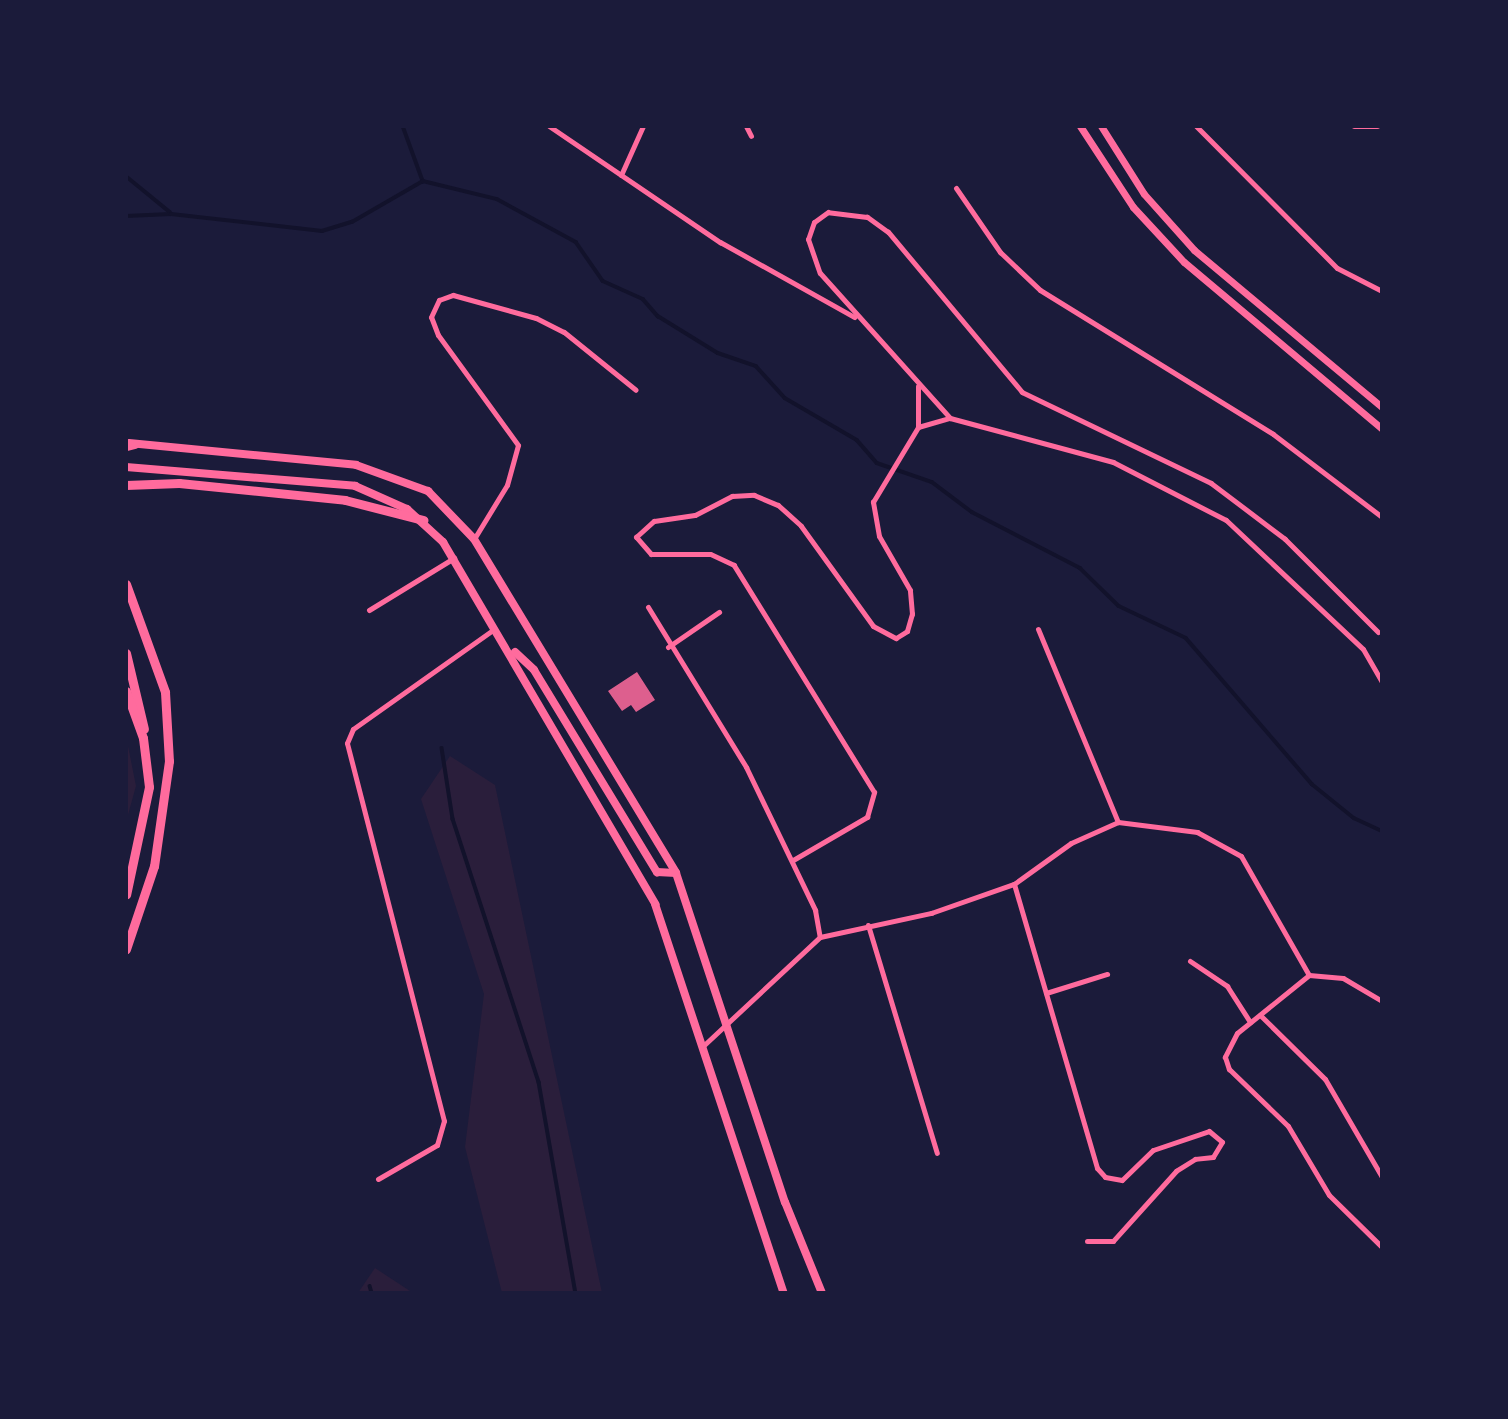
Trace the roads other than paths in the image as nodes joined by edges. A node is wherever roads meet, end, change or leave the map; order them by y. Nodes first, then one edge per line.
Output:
1 (549, 126) edge
2 (643, 126) edge
3 (746, 126) edge
4 (1080, 126) edge
5 (1101, 126) edge
6 (1196, 126) edge
7 (1354, 126) edge
8 (1377, 126) edge
9 (751, 136) dead end
10 (621, 175) junction
11 (956, 188) dead end
12 (1382, 291) edge
13 (858, 319) junction
14 (918, 384) junction
15 (636, 390) dead end
16 (1382, 407) edge
17 (950, 418) junction
18 (918, 427) junction
19 (1382, 429) edge
20 (129, 444) edge
21 (126, 467) edge
22 (126, 485) edge
23 (1382, 517) edge
24 (423, 520) junction
25 (474, 539) junction
26 (454, 558) junction
27 (126, 584) edge
28 (648, 607) dead end
29 (369, 610) dead end
30 (719, 612) dead end
31 (497, 627) junction
32 (1038, 628) dead end
33 (1378, 632) dead end
34 (668, 647) junction
35 (510, 648) junction
36 (126, 653) edge
37 (1382, 682) edge
38 (126, 691) edge
39 (143, 738) junction
40 (1118, 822) junction
41 (793, 860) junction
42 (676, 873) junction
43 (1014, 884) junction
44 (126, 895) edge
45 (868, 925) junction
46 (820, 937) junction
47 (126, 949) edge
48 (1190, 961) dead end
49 (1107, 974) dead end
50 (1309, 975) junction
51 (1046, 993) junction
52 (1382, 1001) edge
53 (1260, 1015) junction
54 (728, 1021) junction
55 (1250, 1022) junction
56 (704, 1046) junction
57 (937, 1153) dead end
58 (1382, 1177) edge
59 (377, 1179) dead end
60 (1087, 1241) dead end
61 (1382, 1247) edge
62 (784, 1293) edge
63 (822, 1293) edge

1 - 10 street
2 - 10 street
3 - 9 street
4 - 19 street
5 - 16 street
6 - 12 street
7 - 8 street
10 - 13 street
11 - 23 street
13 - 14 street
13 - 33 street
14 - 17 street
14 - 18 street
15 - 25 street
17 - 18 street
17 - 37 street
18 - 41 street
20 - 25 main road
21 - 24 main road
22 - 24 highway
24 - 26 main road
25 - 42 main road
26 - 29 street
26 - 31 main road
27 - 47 highway
28 - 34 street
30 - 34 street
31 - 35 main road
31 - 59 street
32 - 40 street
34 - 41 street
35 - 42 main road
35 - 56 main road
36 - 39 highway
38 - 39 highway
39 - 44 highway
40 - 43 street
40 - 50 street
41 - 46 street
42 - 54 main road
43 - 45 street
43 - 51 street
45 - 46 street
45 - 57 street
46 - 54 street
48 - 55 street
49 - 51 street
50 - 52 street
50 - 53 street
51 - 60 street
53 - 55 street
53 - 58 street
54 - 56 street
54 - 63 main road
55 - 61 street
56 - 62 main road

